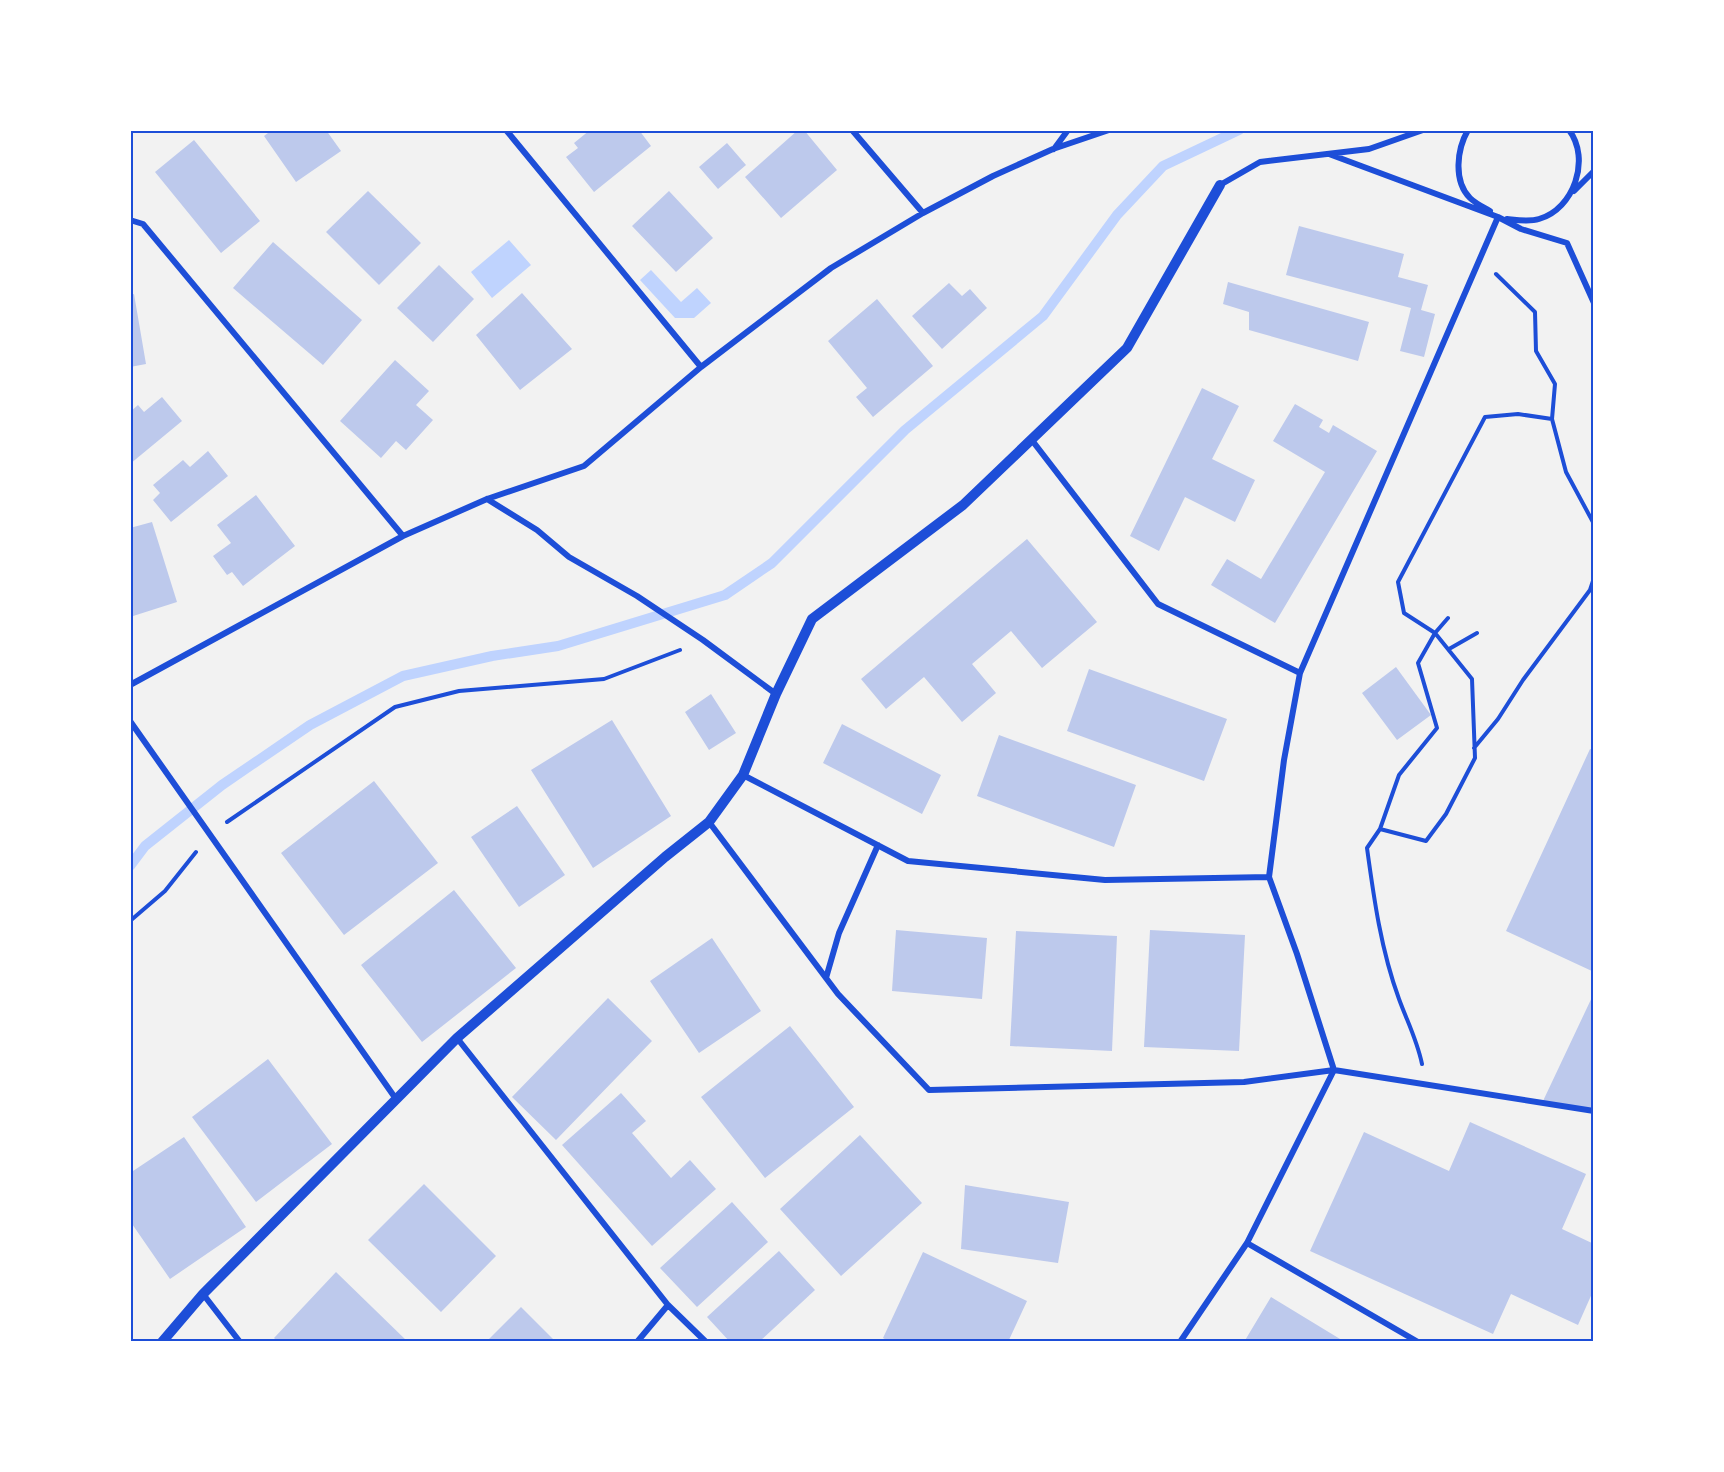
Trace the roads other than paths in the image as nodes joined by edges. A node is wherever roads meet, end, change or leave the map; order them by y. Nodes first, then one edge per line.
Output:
1 (506, 130) edge
2 (852, 130) edge
3 (1068, 130) edge
4 (1109, 130) edge
5 (1423, 130) edge
6 (1468, 130) edge
7 (1569, 130) edge
8 (1053, 149) junction
9 (1329, 154) junction
10 (1593, 171) edge
11 (1220, 185) joint
12 (1571, 194) junction
13 (923, 213) junction
14 (1498, 217) junction
15 (130, 220) edge
16 (1593, 303) edge
17 (701, 368) junction
18 (1031, 440) junction
19 (487, 500) junction
20 (404, 536) junction
21 (1300, 673) junction
22 (130, 685) edge
23 (776, 694) junction
24 (130, 721) edge
25 (743, 775) junction
26 (709, 822) junction
27 (878, 845) junction
28 (1269, 877) junction
29 (826, 978) junction
30 (457, 1038) junction
31 (1334, 1070) junction
32 (396, 1099) junction
33 (1593, 1112) edge
34 (1247, 1243) junction
35 (203, 1294) junction
36 (668, 1305) junction
37 (162, 1341) edge
38 (240, 1341) edge
39 (637, 1341) edge
40 (706, 1341) edge
41 (1180, 1341) edge
42 (1418, 1341) edge

1 - 17 street
2 - 13 street
3 - 8 street
4 - 8 street
5 - 9 street
6 - 14 street
7 - 12 street
8 - 13 street
9 - 11 street
9 - 14 street
10 - 12 street
11 - 18 street
12 - 14 street
13 - 17 street
14 - 16 street
14 - 21 street
15 - 20 street
17 - 19 street
18 - 21 street
18 - 23 street
19 - 20 street
19 - 23 street
20 - 22 street
21 - 28 street
23 - 25 street
24 - 32 street
25 - 26 street
25 - 27 street
26 - 29 street
26 - 30 street
27 - 28 street
27 - 29 street
28 - 31 street
29 - 31 street
30 - 32 street
30 - 36 street
31 - 33 street
31 - 34 street
32 - 35 street
34 - 41 street
34 - 42 street
35 - 37 street
35 - 38 street
36 - 39 street
36 - 40 street

